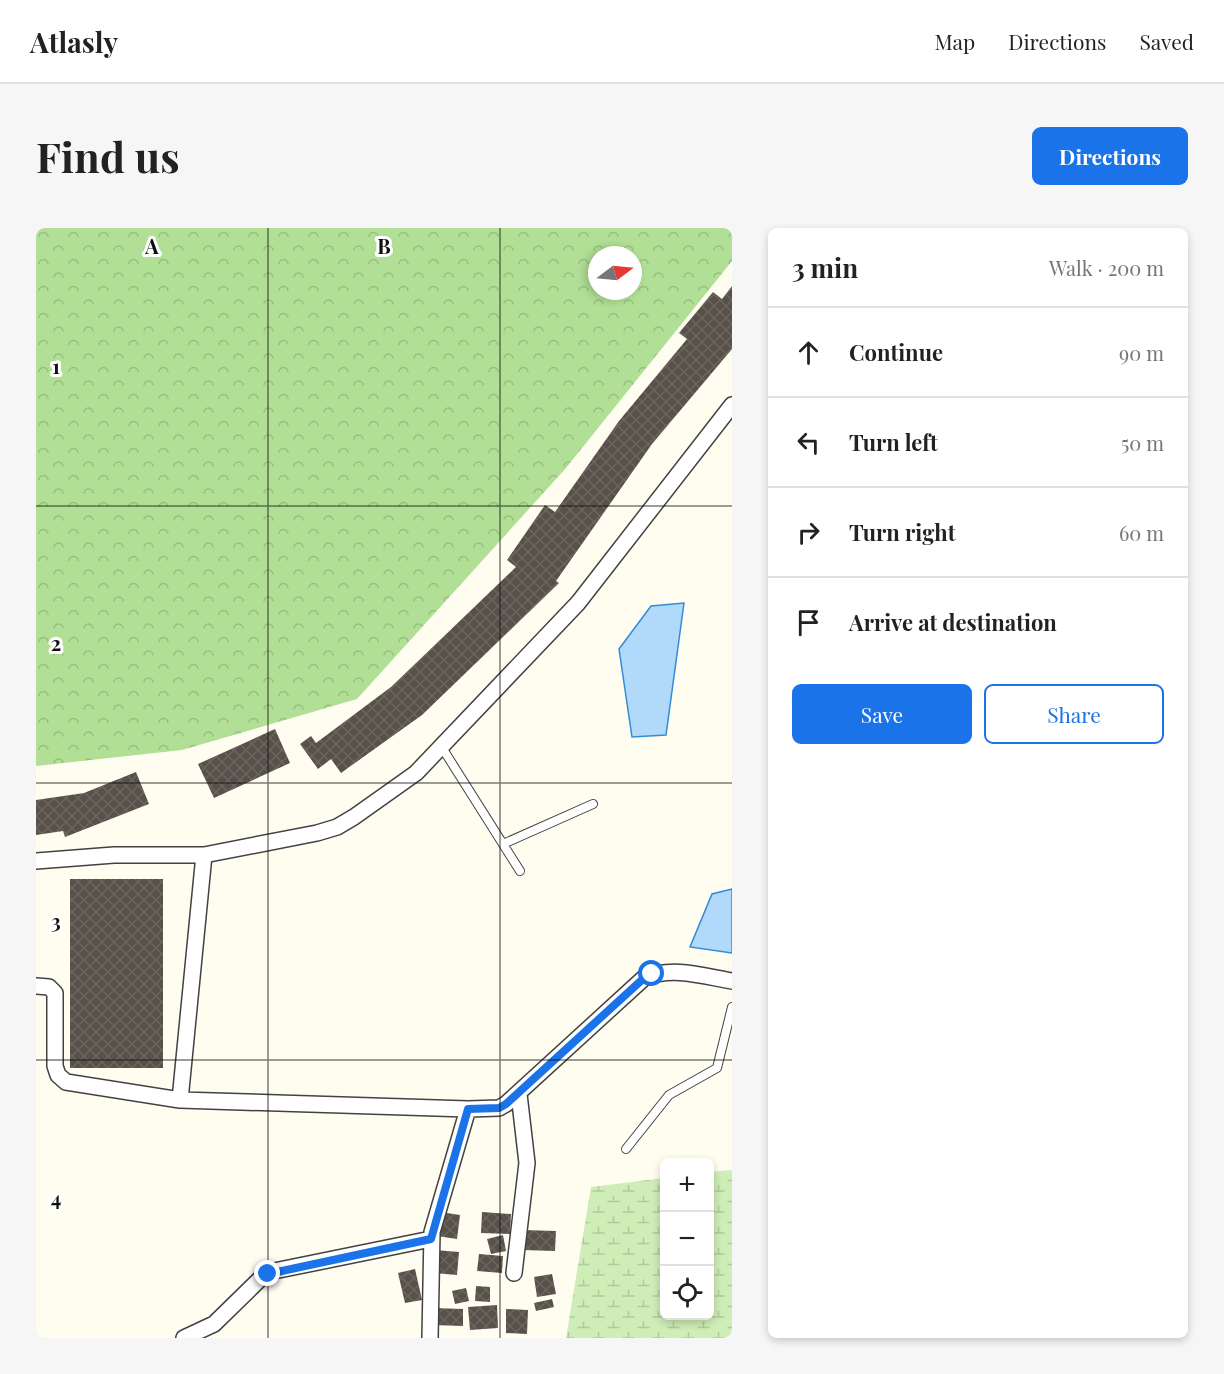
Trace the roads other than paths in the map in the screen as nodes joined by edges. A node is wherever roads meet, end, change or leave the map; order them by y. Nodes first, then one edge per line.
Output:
1 (732, 405) edge
2 (441, 746) junction
3 (593, 804) dead end
4 (503, 844) junction
5 (204, 855) junction
6 (36, 861) edge
7 (520, 871) dead end
8 (732, 981) edge
9 (36, 986) edge
10 (732, 1007) edge
11 (519, 1094) junction
12 (180, 1100) junction
13 (468, 1109) junction
14 (626, 1149) dead end
15 (431, 1239) junction
16 (514, 1273) dead end
17 (184, 1338) edge
18 (430, 1338) edge

1 - 2 street
2 - 4 lane
2 - 5 street
3 - 4 lane
4 - 7 lane
5 - 6 street
5 - 12 street
8 - 11 street
9 - 12 street
10 - 14 lane
11 - 13 street
11 - 16 street
12 - 13 street
13 - 15 street
15 - 17 street
15 - 18 street

